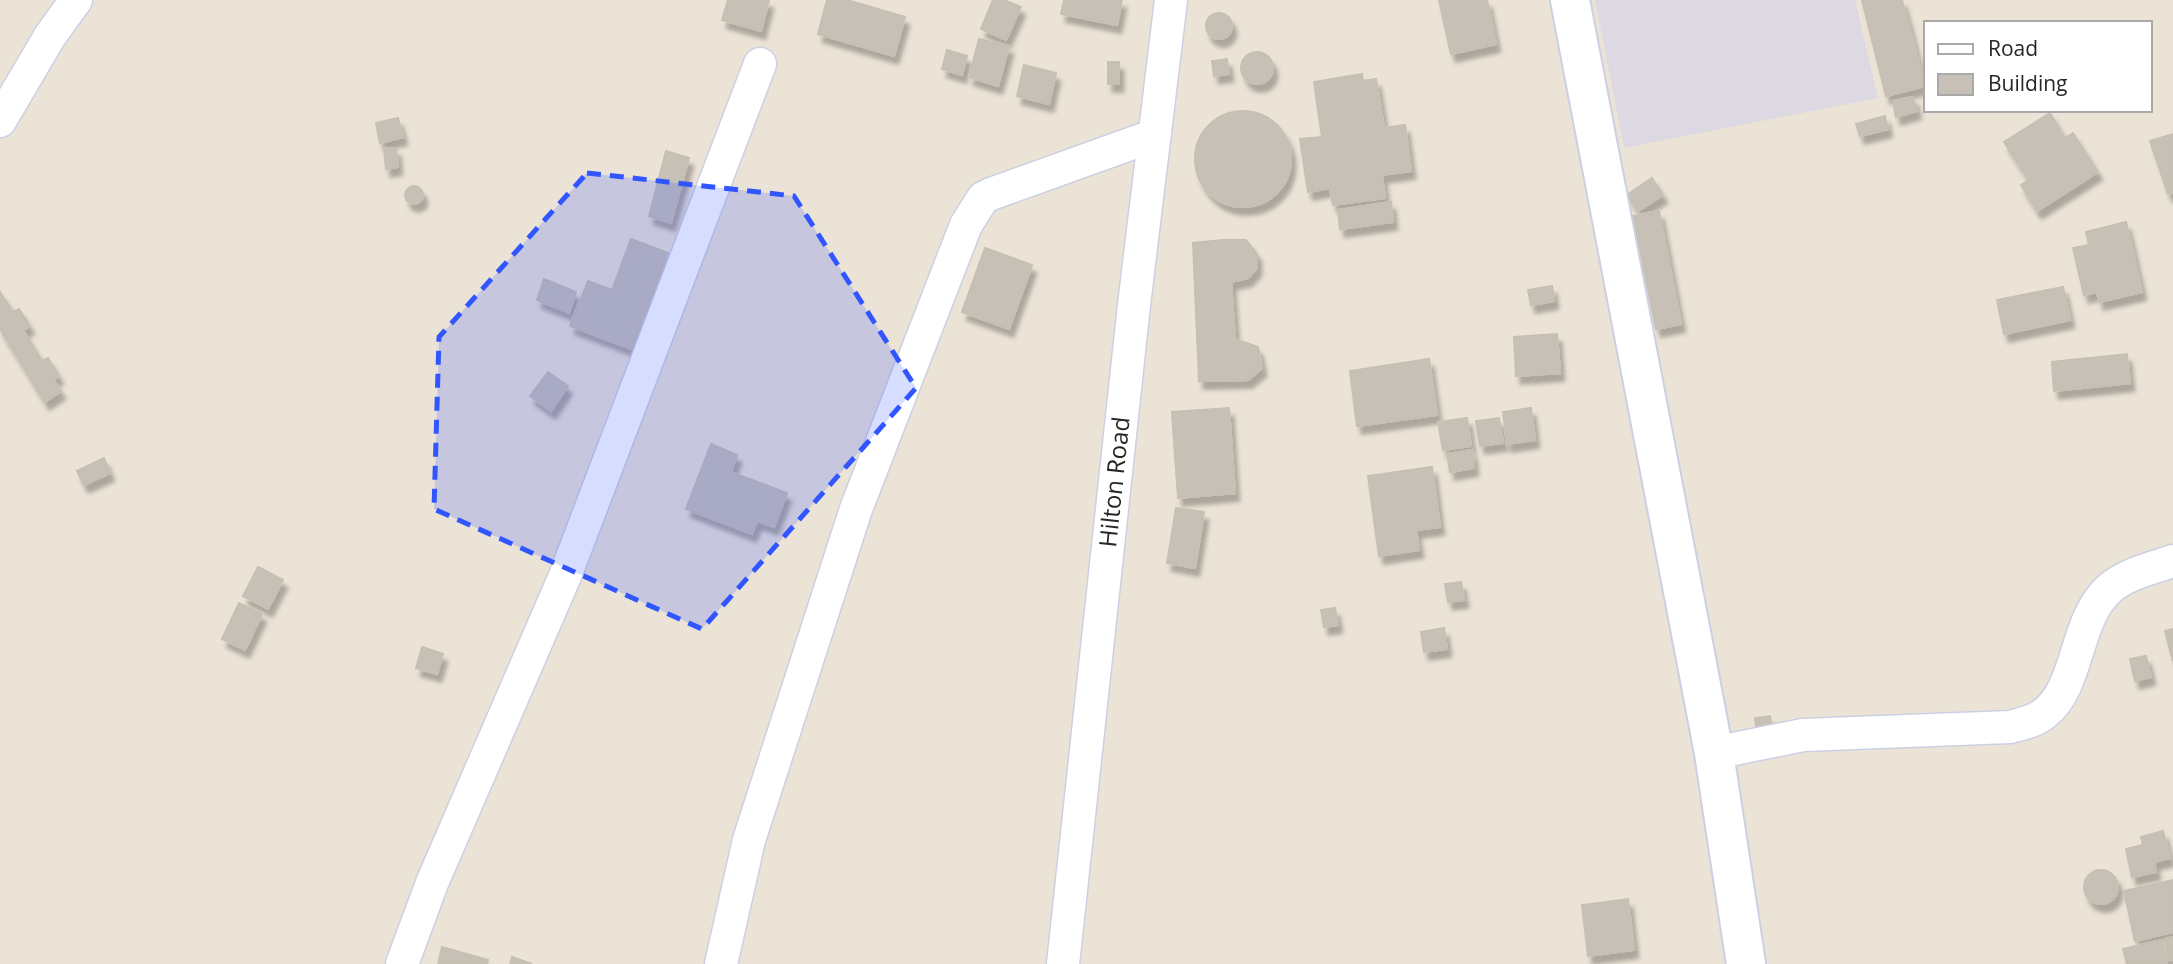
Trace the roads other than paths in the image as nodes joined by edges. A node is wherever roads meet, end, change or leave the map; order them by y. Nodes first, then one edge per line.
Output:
1 (76, 0) edge
2 (1171, 0) edge
3 (1570, 0) edge
4 (760, 64) dead end
5 (0, 121) edge
6 (1155, 135) junction
7 (2173, 561) edge
8 (1714, 753) junction
9 (402, 964) edge
10 (721, 964) edge
11 (1063, 964) edge
12 (1746, 964) edge

1 - 5 street
2 - 6 street, Hilton Road
3 - 8 street
4 - 9 street
6 - 10 street
6 - 11 street, Hilton Road
7 - 8 street
8 - 12 street

